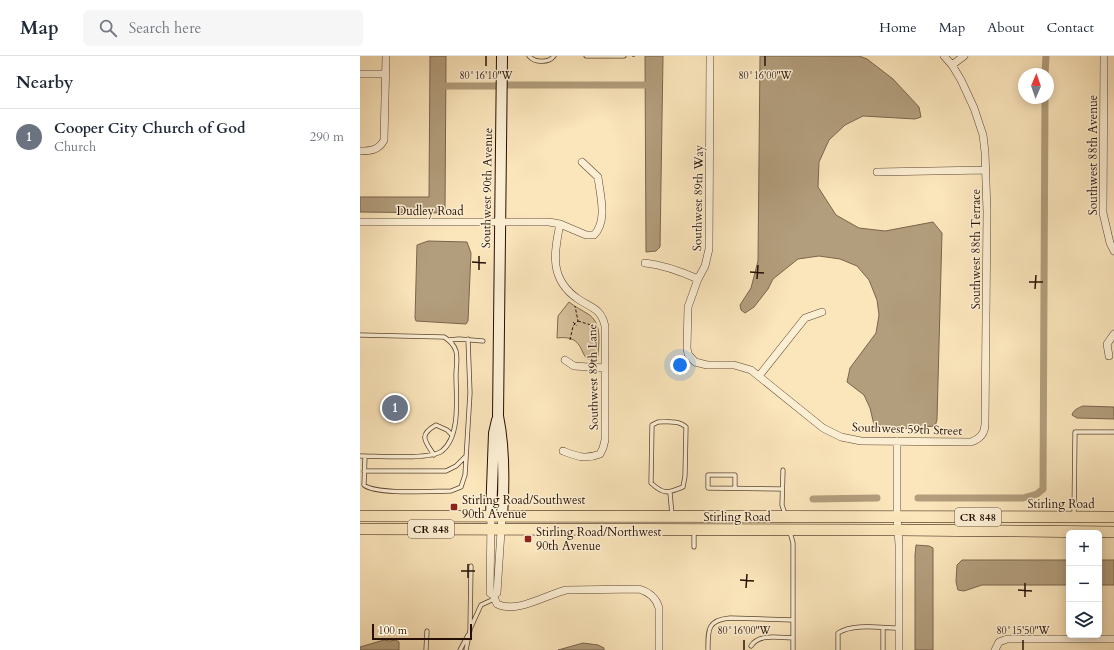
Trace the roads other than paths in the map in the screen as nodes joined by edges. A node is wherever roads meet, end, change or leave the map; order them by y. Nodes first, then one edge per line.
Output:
1 (386, 56) edge
2 (502, 56) edge
3 (529, 56) edge
4 (554, 56) edge
5 (586, 56) edge
6 (624, 56) edge
7 (710, 56) edge
8 (944, 56) edge
9 (964, 56) edge
10 (1104, 56) edge
11 (952, 66) junction
12 (360, 74) edge
13 (385, 74) junction
14 (360, 151) edge
15 (582, 162) dead end
16 (986, 170) junction
17 (877, 172) dead end
18 (360, 222) edge
19 (500, 222) junction
20 (560, 224) junction
21 (1114, 251) edge
22 (645, 263) dead end
23 (698, 278) junction
24 (822, 312) dead end
25 (1114, 334) edge
26 (360, 335) edge
27 (468, 339) junction
28 (449, 340) junction
29 (483, 340) dead end
30 (1108, 356) dead end
31 (565, 360) dead end
32 (605, 368) junction
33 (759, 376) junction
34 (1114, 432) edge
35 (452, 435) junction
36 (979, 438) joint
37 (897, 441) junction
38 (563, 451) dead end
39 (434, 454) junction
40 (360, 456) edge
41 (365, 456) junction
42 (466, 456) junction
43 (783, 470) dead end
44 (364, 471) junction
45 (735, 488) junction
46 (782, 489) junction
47 (670, 493) junction
48 (360, 516) edge
49 (496, 516) junction
50 (897, 516) junction
51 (672, 517) junction
52 (786, 517) junction
53 (1074, 517) junction
54 (1114, 517) edge
55 (360, 529) edge
56 (496, 529) junction
57 (694, 530) junction
58 (790, 530) junction
59 (898, 530) junction
60 (1114, 532) edge
61 (694, 547) dead end
62 (471, 566) dead end
63 (494, 597) junction
64 (793, 620) junction
65 (883, 628) junction
66 (899, 628) junction
67 (470, 630) junction
68 (426, 631) dead end
69 (793, 638) junction
70 (1114, 640) edge
71 (751, 646) dead end
72 (426, 650) edge
73 (460, 650) edge
74 (466, 650) edge
75 (658, 650) edge
76 (708, 650) edge
77 (793, 650) edge
78 (838, 650) edge
79 (883, 650) edge
80 (899, 650) edge
81 (995, 650) edge

1 - 13 street
2 - 19 street, Southwest 90th Avenue
3 - 4 lane
5 - 6 lane
7 - 23 street, Southwest 89th Way
8 - 11 street, Southwest 88th Terrace
9 - 11 street
10 - 21 street, Southwest 88th Avenue
11 - 16 street, Southwest 88th Terrace
12 - 13 street
13 - 14 street
15 - 20 street, Dudley Road
16 - 17 street
16 - 36 street, Southwest 88th Terrace
18 - 19 street, Dudley Road
19 - 20 street, Dudley Road
19 - 49 street, Southwest 90th Avenue
20 - 32 street, Southwest 89th Lane
22 - 23 street
23 - 33 street, Southwest 89th Way
24 - 33 street
25 - 30 street
26 - 28 lane
27 - 28 lane
27 - 29 lane
27 - 42 lane
28 - 35 lane
31 - 32 street
32 - 38 street, Southwest 89th Lane
33 - 37 street, Southwest 59th Street
34 - 53 lane
35 - 39 lane
35 - 39 lane
36 - 37 street, Southwest 59th Street
37 - 50 street
39 - 41 lane
40 - 41 lane
41 - 44 lane
42 - 44 lane
42 - 44 lane
43 - 46 lane
45 - 45 lane
45 - 46 lane
46 - 52 lane
47 - 47 lane
47 - 51 lane
48 - 49 main road, Stirling Road / CR 848
49 - 51 main road, Stirling Road / CR 848
49 - 56 street
49 - 56 street
50 - 52 main road, Stirling Road / CR 848
50 - 53 main road, Stirling Road / CR 848
50 - 59 street
51 - 52 main road, Stirling Road / CR 848
52 - 58 main road
53 - 54 main road, Stirling Road / CR 848
55 - 56 main road, Stirling Road / CR 848
56 - 57 main road, Stirling Road / CR 848
56 - 63 street
56 - 63 street
57 - 58 main road, Stirling Road / CR 848
57 - 61 lane
58 - 59 main road, Stirling Road / CR 848
58 - 64 lane
59 - 60 main road, Stirling Road / CR 848
59 - 66 street
62 - 67 lane
63 - 67 lane
63 - 75 street
64 - 69 lane
64 - 76 lane
65 - 66 lane
65 - 78 lane
65 - 79 lane
66 - 80 street
67 - 73 lane
67 - 74 lane
68 - 72 lane
69 - 71 lane
69 - 77 lane
70 - 81 street

